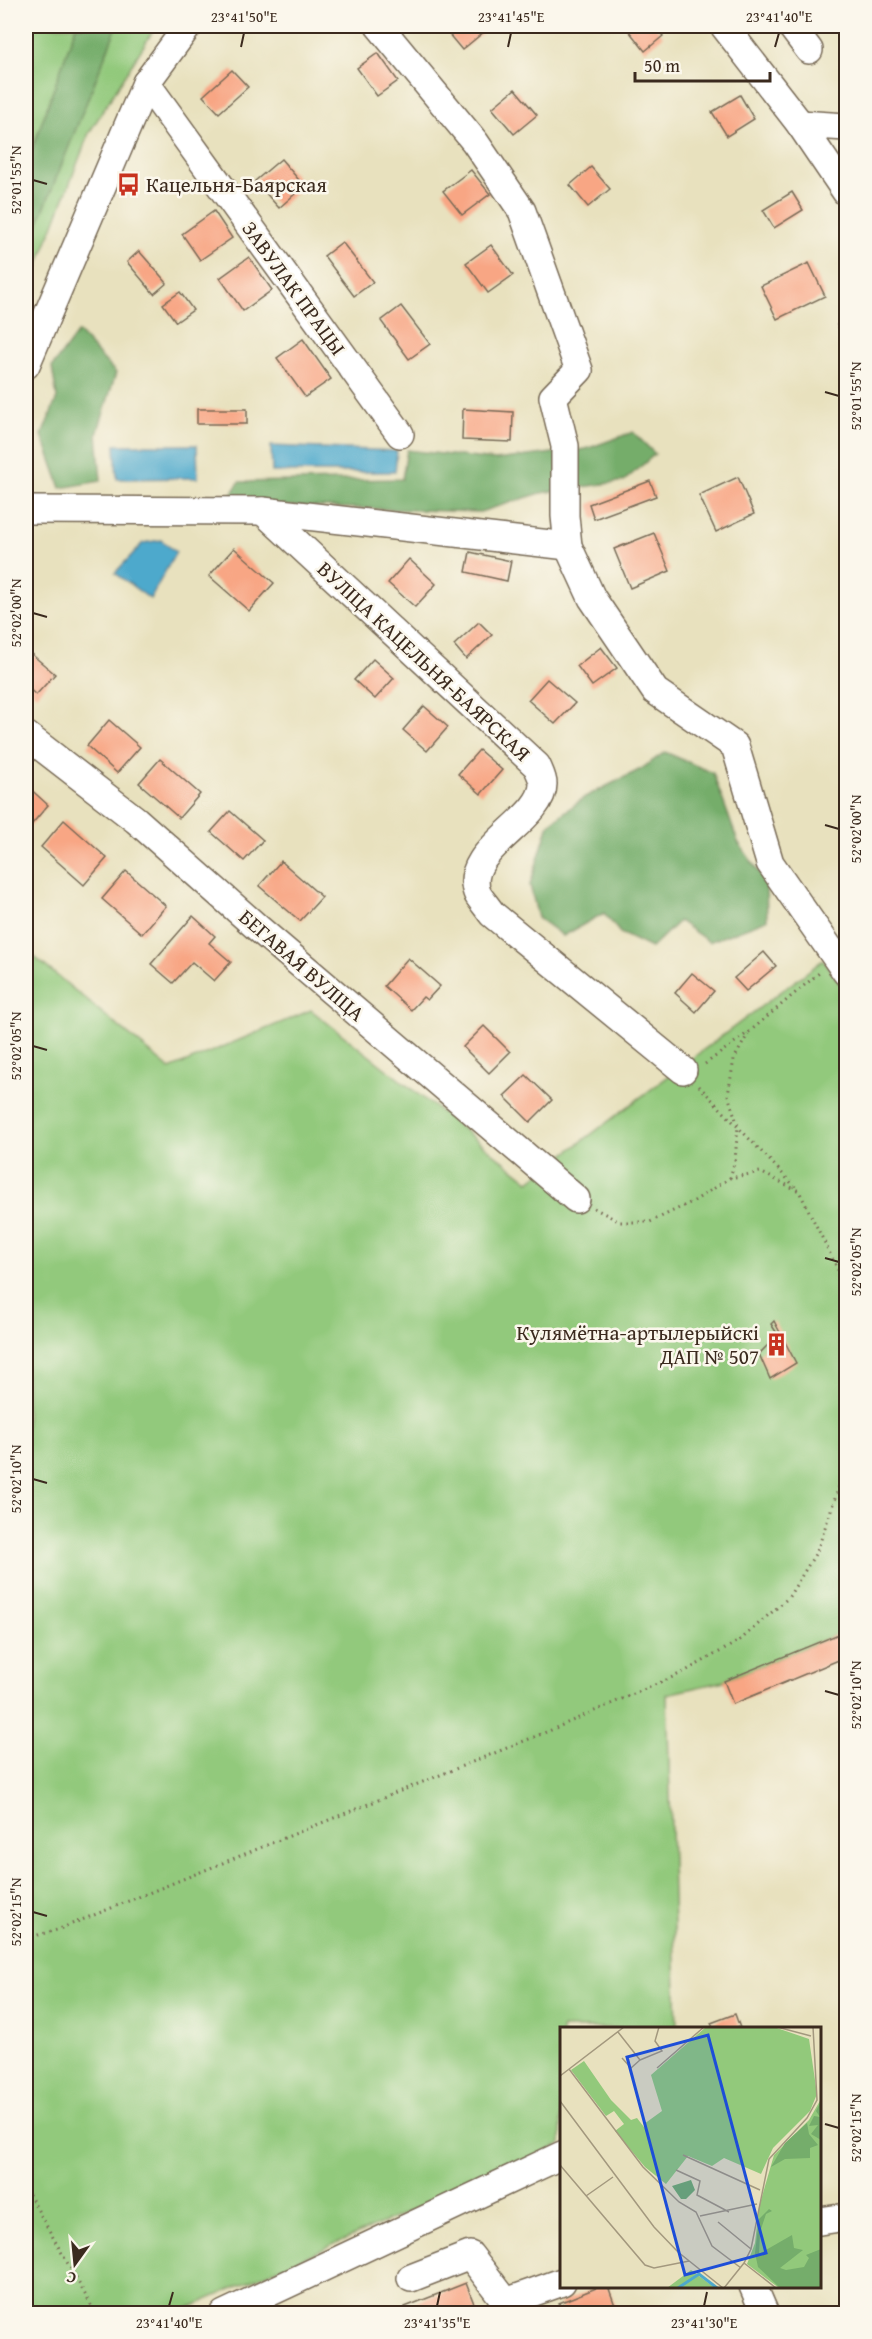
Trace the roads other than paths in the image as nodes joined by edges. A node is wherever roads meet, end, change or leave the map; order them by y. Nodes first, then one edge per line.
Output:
1 (188, 26) edge
2 (379, 26) edge
3 (729, 26) edge
4 (792, 26) edge
5 (809, 50) dead end
6 (146, 83) junction
7 (800, 124) junction
8 (846, 127) edge
9 (846, 192) edge
10 (26, 365) edge
11 (400, 434) dead end
12 (26, 510) edge
13 (263, 511) junction
14 (568, 546) junction
15 (26, 735) edge
16 (841, 966) edge
17 (683, 1070) road end
18 (576, 1199) road end
19 (560, 2155) edge
20 (846, 2217) edge
21 (821, 2221) edge
22 (411, 2278) dead end
23 (560, 2282) edge
24 (754, 2288) edge
25 (508, 2308) edge
26 (224, 2313) edge
27 (765, 2313) edge

1 - 6 street
2 - 14 street
3 - 7 street
4 - 5 street
6 - 10 street
6 - 11 street, ЗАВУЛАК ПРАЦЫ
7 - 8 street
7 - 9 street
12 - 13 street
13 - 14 street
13 - 17 street, ВУЛІЦА КАЦЕЛЬНЯ-БАЯРСКАЯ
14 - 16 street
15 - 18 street, БЕГАВАЯ ВУЛІЦА
19 - 26 street
20 - 21 street
22 - 25 street
23 - 25 street
24 - 27 street

